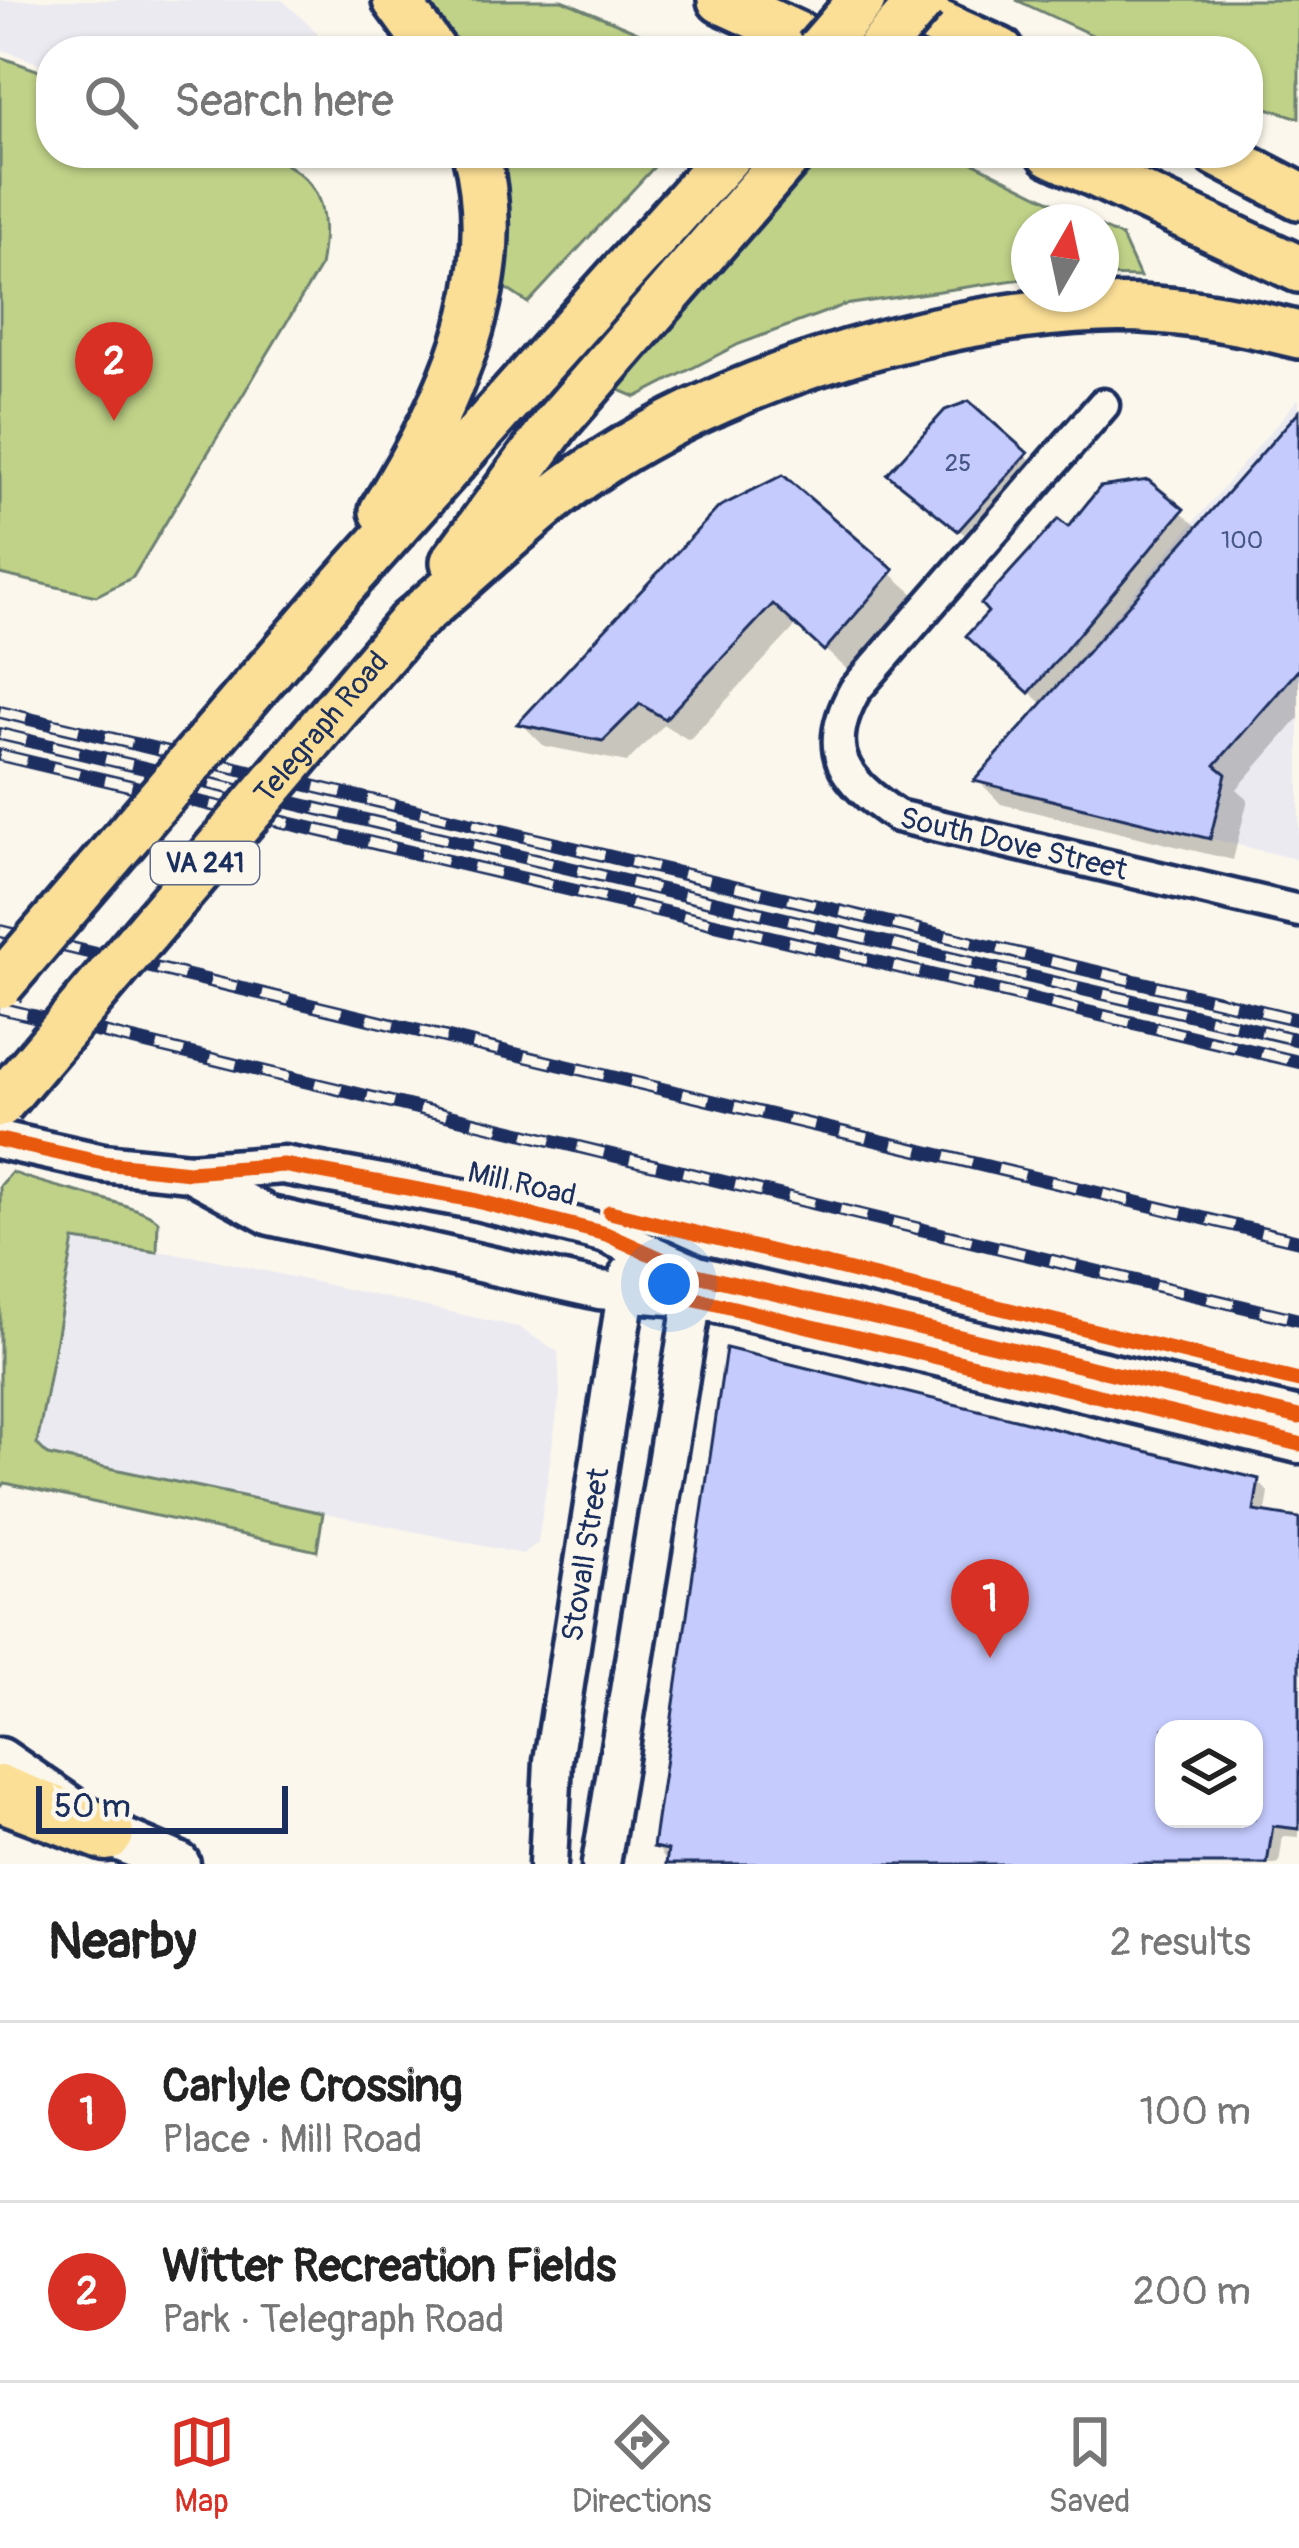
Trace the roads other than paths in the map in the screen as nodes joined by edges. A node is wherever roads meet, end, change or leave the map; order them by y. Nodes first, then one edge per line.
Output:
1 (396, 0) edge
2 (721, 0) edge
3 (862, 0) edge
4 (886, 0) edge
5 (922, 0) edge
6 (422, 36) edge
7 (799, 36) edge
8 (831, 36) edge
9 (891, 36) edge
10 (966, 36) edge
11 (1263, 149) edge
12 (1299, 158) edge
13 (477, 168) edge
14 (717, 168) edge
15 (777, 168) edge
16 (1083, 168) edge
17 (1246, 168) edge
18 (1299, 196) edge
19 (1299, 269) edge
20 (1299, 335) edge
21 (1103, 405) dead end
22 (326, 604) junction
23 (410, 623) junction
24 (1299, 910) edge
25 (0, 985) edge
26 (0, 1104) edge
27 (0, 1139) edge
28 (189, 1172) junction
29 (635, 1244) junction
30 (694, 1287) junction
31 (625, 1293) junction
32 (1299, 1417) edge
33 (1299, 1444) edge
34 (0, 1760) edge
35 (0, 1793) edge
36 (106, 1833) junction
37 (178, 1864) edge
38 (548, 1864) edge
39 (601, 1864) edge

1 - 6 main road
2 - 7 main road
3 - 8 main road, bridge
4 - 10 main road
5 - 9 main road, bridge
11 - 12 main road
13 - 22 main road
14 - 22 main road
15 - 23 main road
16 - 19 main road
17 - 18 main road
20 - 23 main road
21 - 24 street, South Dove Street
22 - 25 main road, VA 241, bridge
23 - 26 main road, Telegraph Road / VA 241, bridge
27 - 28 street, Mill Road
28 - 29 street, Mill Road
28 - 31 street, Mill Road
29 - 30 street, Mill Road
29 - 31 street, Stovall Street
30 - 31 street, Mill Road
30 - 32 street, Mill Road
30 - 33 street, Mill Road
30 - 39 street
31 - 38 street, Stovall Street
34 - 36 main road
35 - 36 highway
36 - 37 main road

